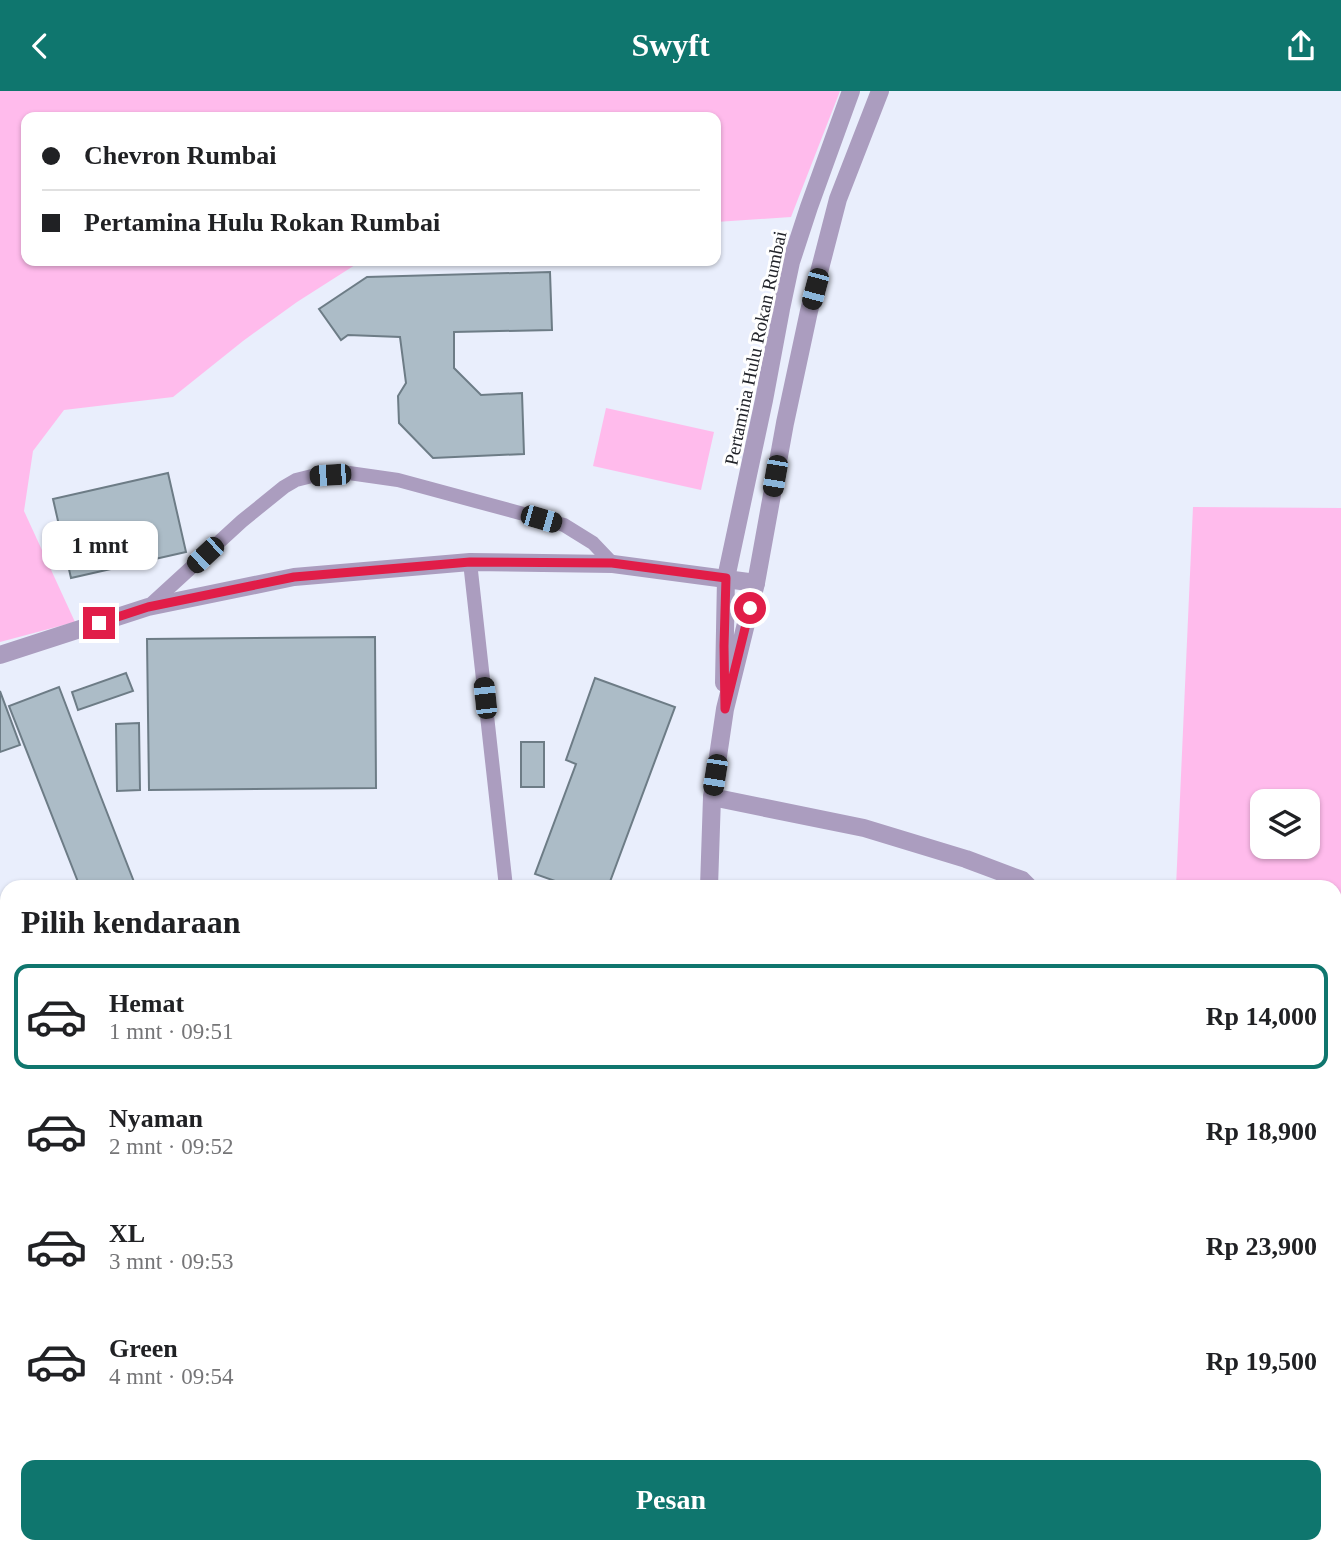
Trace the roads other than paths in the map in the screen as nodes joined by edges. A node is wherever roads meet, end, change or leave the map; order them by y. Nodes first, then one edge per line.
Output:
1 (851, 91) edge
2 (880, 91) edge
3 (470, 562) junction
4 (612, 563) junction
5 (726, 578) junction
6 (756, 583) junction
7 (148, 607) junction
8 (0, 655) edge
9 (725, 709) junction
10 (712, 797) junction
11 (505, 880) edge
12 (709, 880) edge
13 (1022, 880) edge

1 - 5 street, Pertamina Hulu Rokan Rumbai
2 - 6 street
3 - 4 street
3 - 7 street
3 - 11 lane
4 - 5 street
4 - 7 lane
5 - 6 street
5 - 9 street, Pertamina Hulu Rokan Rumbai
6 - 9 street
7 - 8 street
9 - 10 street
10 - 12 street
10 - 13 street

